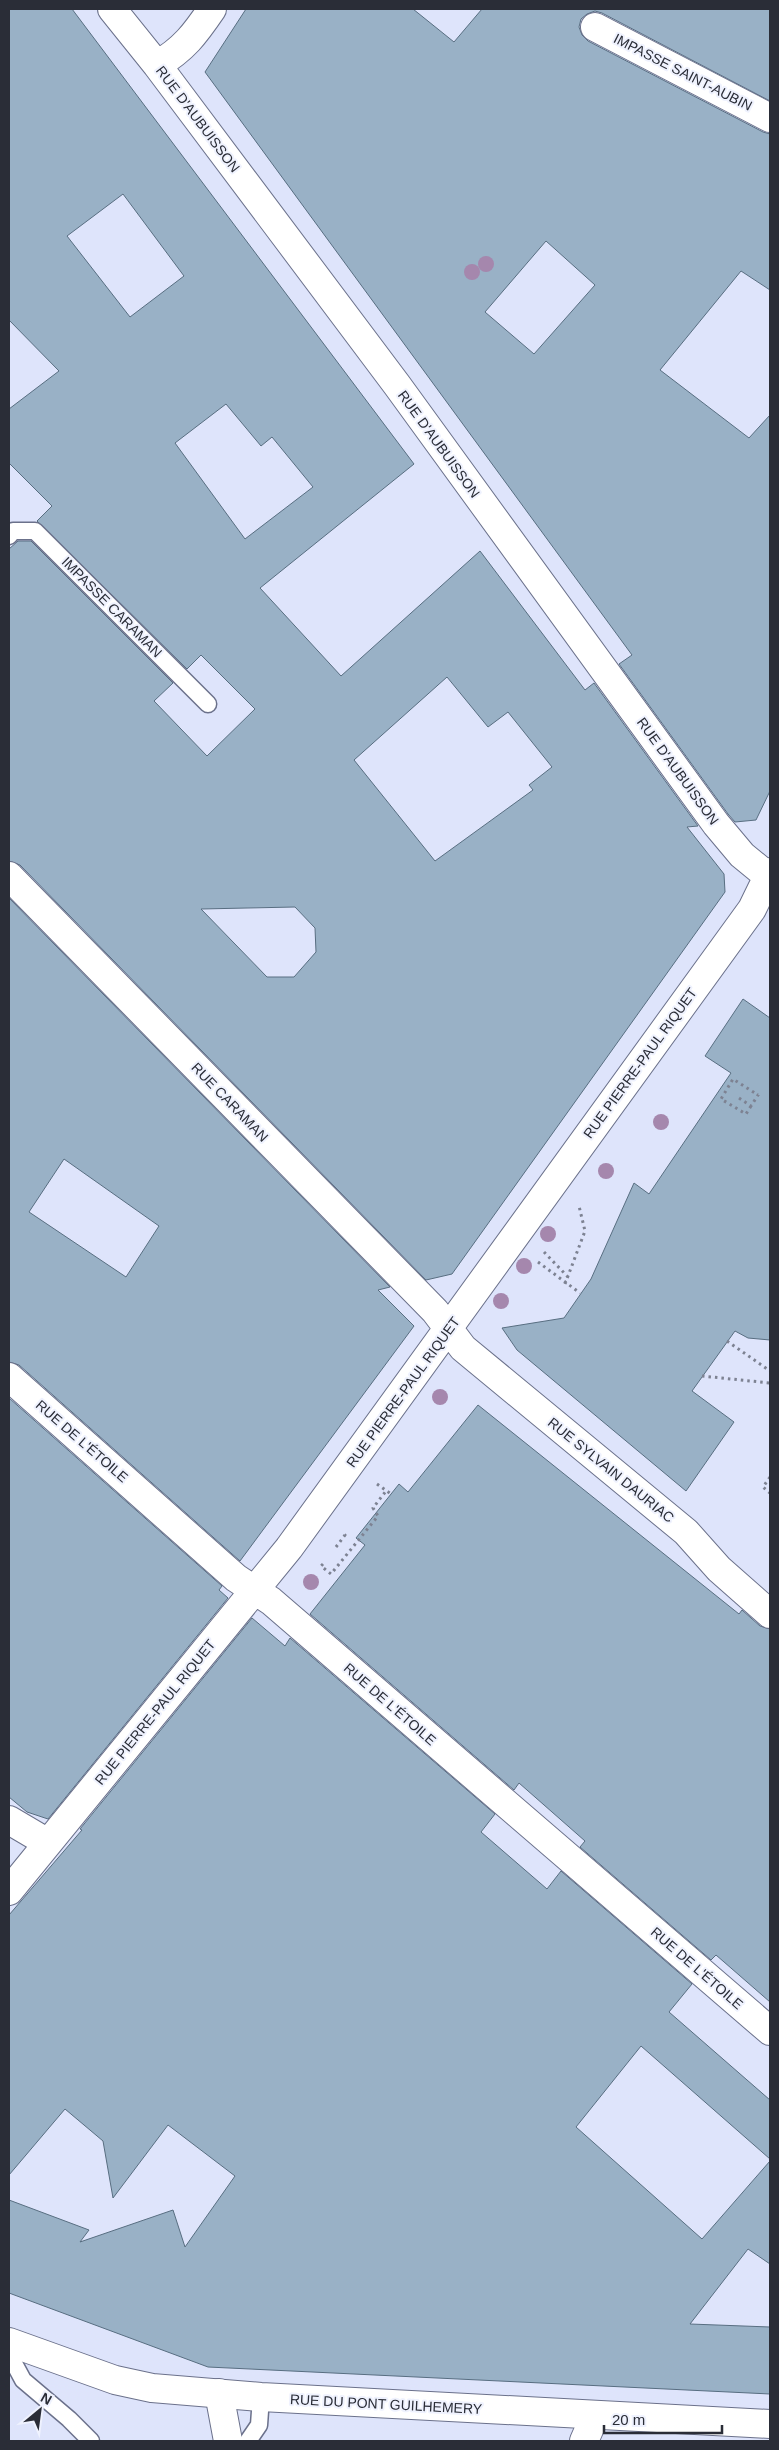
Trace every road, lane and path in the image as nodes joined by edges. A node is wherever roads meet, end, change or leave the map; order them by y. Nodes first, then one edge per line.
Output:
1 (112, 9) edge
2 (212, 9) edge
3 (595, 27) dead end
4 (157, 65) junction
5 (770, 118) edge
6 (9, 536) edge
7 (208, 704) dead end
8 (770, 875) edge
9 (9, 876) edge
10 (739, 1098) dead end
11 (751, 1106) junction
12 (579, 1204) dead end
13 (542, 1251) dead end
14 (536, 1261) dead end
15 (568, 1277) junction
16 (566, 1284) junction
17 (580, 1293) dead end
18 (449, 1330) junction
19 (727, 1341) dead end
20 (770, 1370) edge
21 (702, 1376) dead end
22 (9, 1377) edge
23 (770, 1383) edge
24 (770, 1477) edge
25 (380, 1486) dead end
26 (386, 1491) junction
27 (770, 1493) edge
28 (391, 1494) dead end
29 (336, 1529) dead end
30 (333, 1551) dead end
31 (327, 1559) dead end
32 (255, 1591) junction
33 (770, 1614) edge
34 (9, 1820) edge
35 (48, 1842) junction
36 (9, 1891) edge
37 (770, 2031) edge
38 (9, 2342) edge
39 (9, 2354) edge
40 (219, 2394) junction
41 (261, 2397) junction
42 (595, 2416) junction
43 (770, 2424) edge
44 (92, 2440) edge
45 (228, 2441) edge
46 (248, 2441) edge
47 (584, 2441) edge

1 - 4 street, RUE D'AUBUISSON
2 - 4 street
3 - 5 street, IMPASSE SAINT-AUBIN
4 - 8 street, RUE D'AUBUISSON
6 - 7 lane, IMPASSE CARAMAN
8 - 18 street, RUE PIERRE-PAUL RIQUET
9 - 18 street, RUE CARAMAN
10 - 11 path
11 - 11 path
12 - 15 path
13 - 15 path
14 - 16 path
15 - 16 path
16 - 17 path
18 - 32 street, RUE PIERRE-PAUL RIQUET
18 - 33 street, RUE SYLVAIN DAURIAC
19 - 20 path
21 - 23 path
22 - 32 street, RUE DE L'ÉTOILE
24 - 27 path
25 - 26 path
26 - 28 path
26 - 31 path
29 - 30 path
32 - 35 street, RUE PIERRE-PAUL RIQUET
32 - 37 street, RUE DE L'ÉTOILE
34 - 35 street
35 - 36 street, RUE PIERRE-PAUL RIQUET
38 - 40 street, RUE DU PONT GUILHEMERY
39 - 44 lane
40 - 41 street, RUE DU PONT GUILHEMERY
40 - 45 street
41 - 42 street, RUE DU PONT GUILHEMERY
41 - 46 lane
42 - 43 street, RUE DU PONT GUILHEMERY
42 - 47 street

